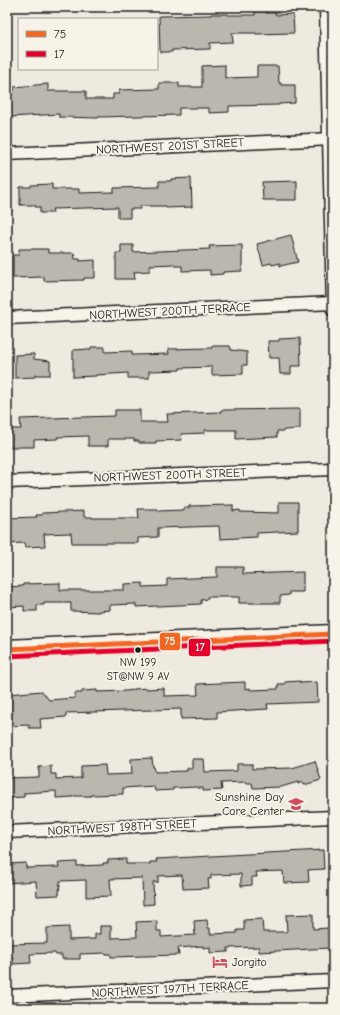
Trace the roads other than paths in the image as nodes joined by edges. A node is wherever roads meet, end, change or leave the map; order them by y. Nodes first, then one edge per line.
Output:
1 (326, 7) edge
2 (331, 139) edge
3 (7, 154) edge
4 (333, 303) edge
5 (333, 311) edge
6 (7, 318) edge
7 (333, 469) edge
8 (7, 482) edge
9 (333, 634) edge
10 (7, 649) edge
11 (333, 816) edge
12 (7, 832) edge
13 (333, 981) edge
14 (7, 996) edge

1 - 2 street
2 - 3 street, NORTHWEST 201ST STREET
2 - 4 street
4 - 5 street
4 - 6 street, NORTHWEST 200TH TERRACE
7 - 8 street, NORTHWEST 200TH STREET
9 - 10 main road
11 - 12 street, NORTHWEST 198TH STREET
13 - 14 street, NORTHWEST 197TH TERRACE

